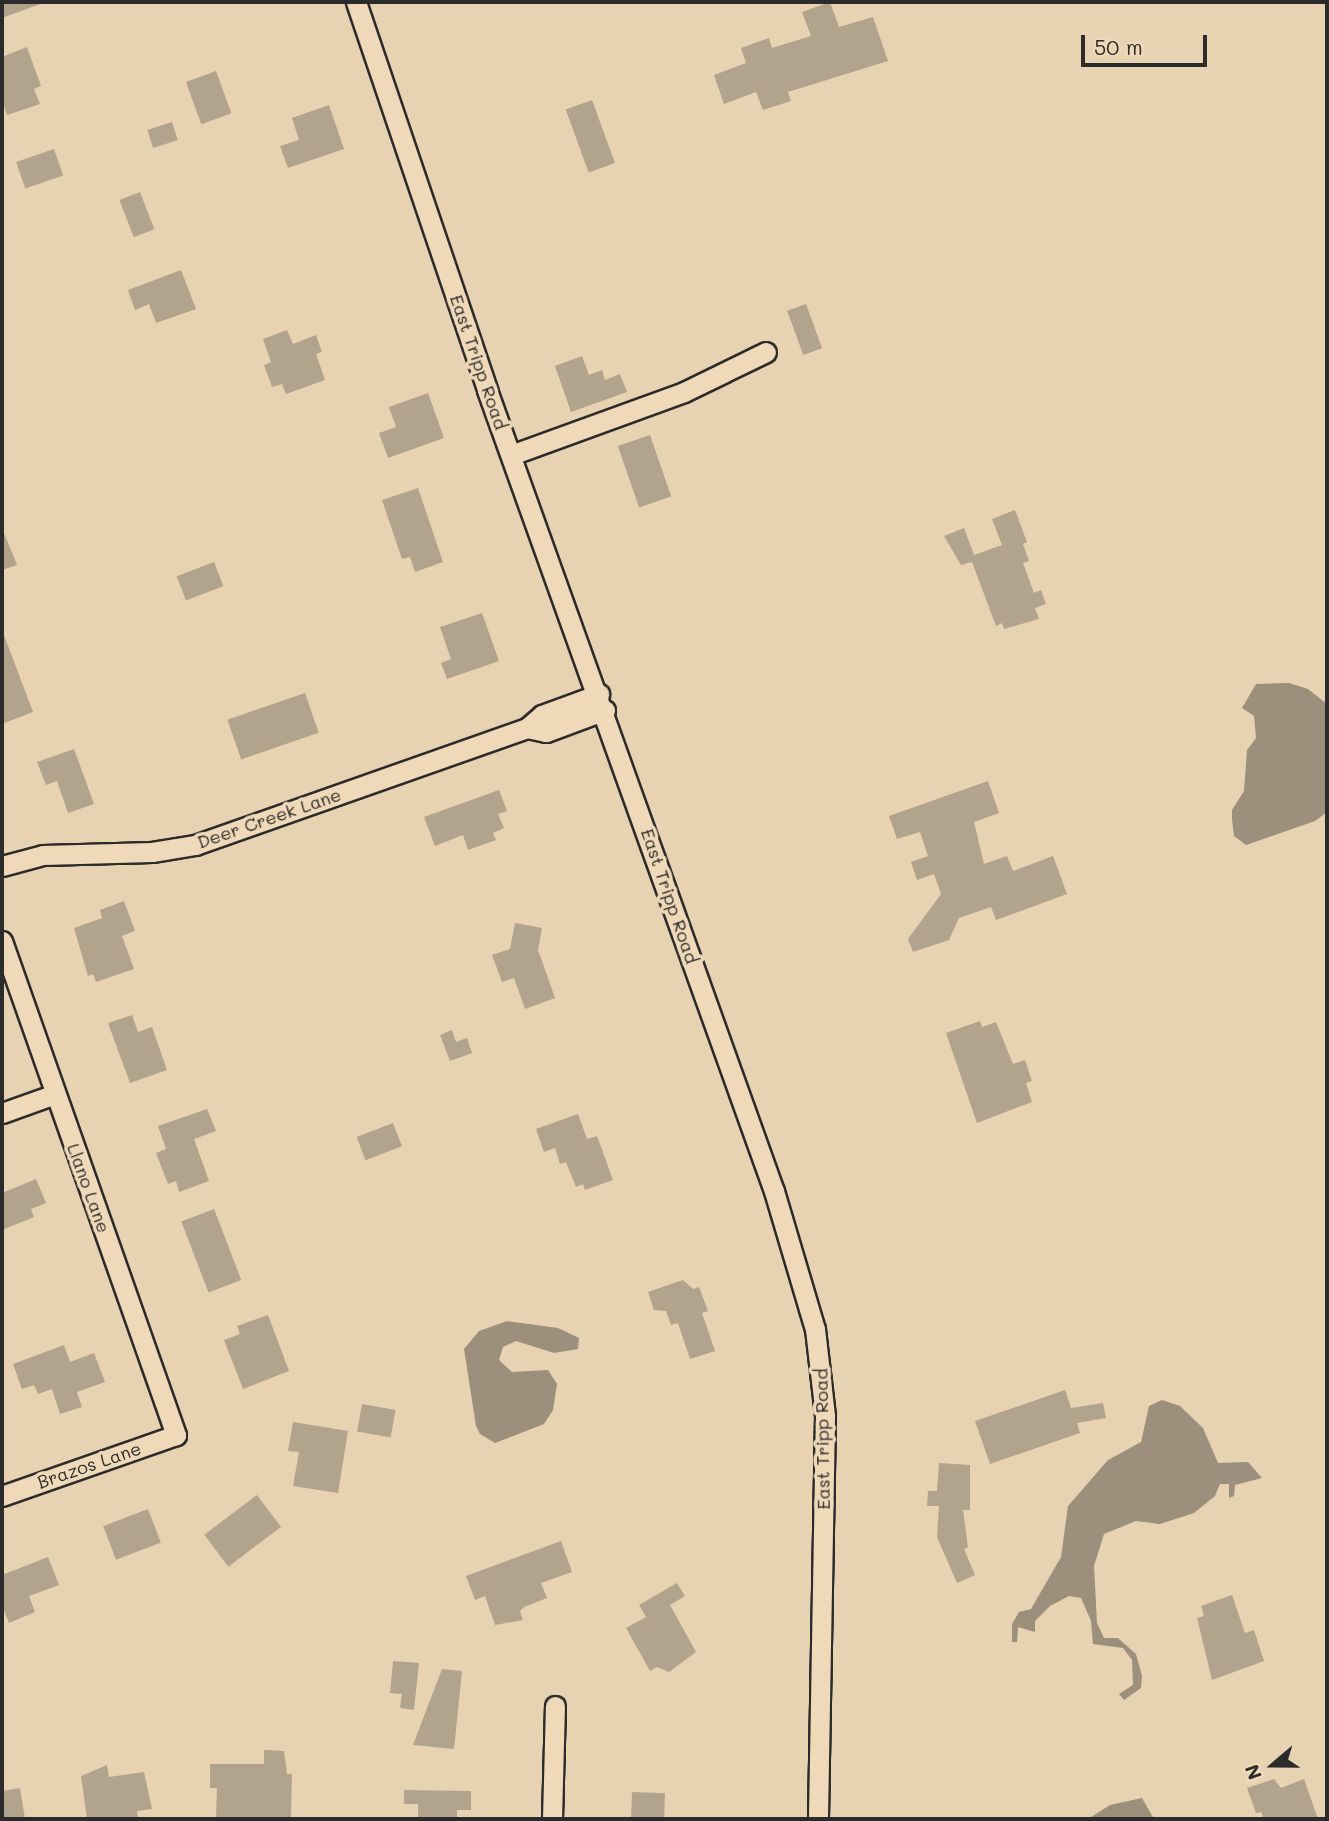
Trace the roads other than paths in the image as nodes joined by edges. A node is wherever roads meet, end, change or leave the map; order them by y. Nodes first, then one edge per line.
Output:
1 (356, 2) edge
2 (766, 352) dead end
3 (511, 454) junction
4 (602, 702) junction
5 (2, 866) edge
6 (2, 941) edge
7 (55, 1094) junction
8 (2, 1112) edge
9 (176, 1435) joint
10 (2, 1496) edge
11 (555, 1706) dead end
12 (552, 1819) edge
13 (818, 1819) edge

1 - 3 street, East Tripp Road
2 - 3 street
3 - 4 street, East Tripp Road
4 - 5 street, Deer Creek Lane
4 - 13 street, East Tripp Road
6 - 7 street, Llano Lane
7 - 8 street
7 - 9 street, Llano Lane
9 - 10 street, Brazos Lane
11 - 12 street

